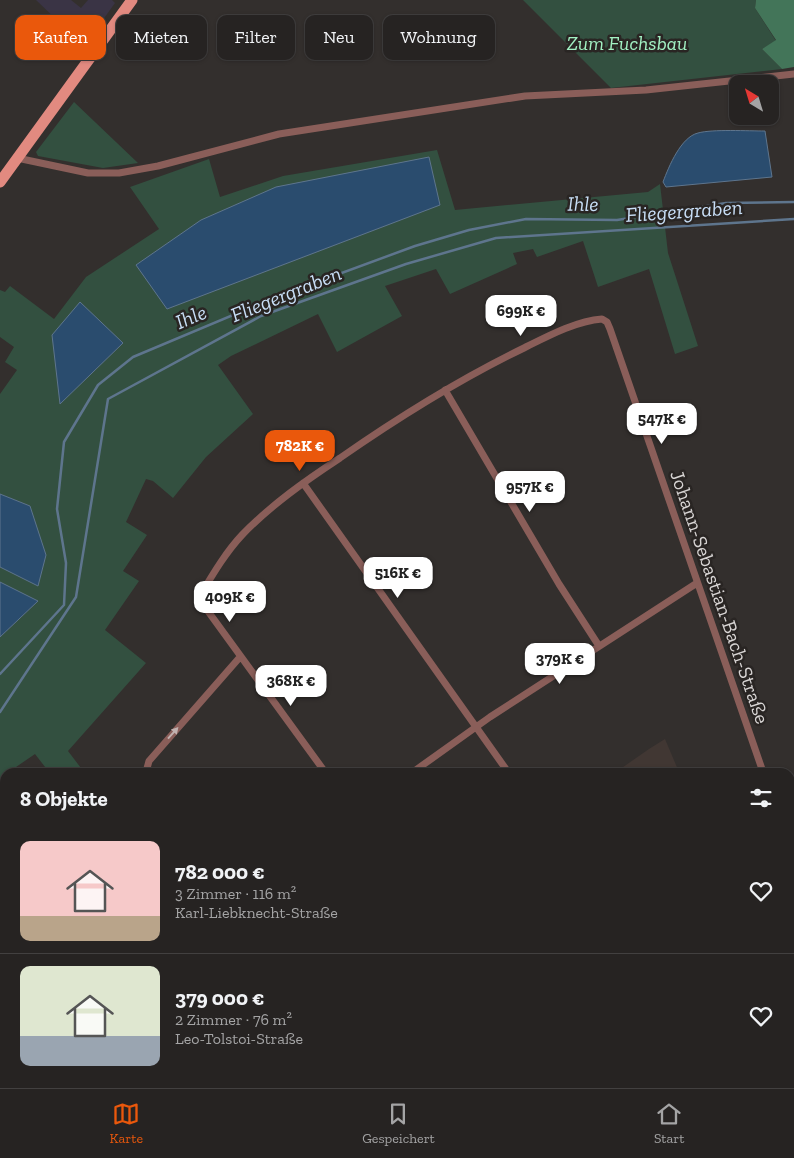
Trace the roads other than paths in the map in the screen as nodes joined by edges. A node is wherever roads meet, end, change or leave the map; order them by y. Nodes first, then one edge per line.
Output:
1 (132, 0) edge
2 (794, 74) edge
3 (17, 158) junction
4 (0, 182) edge
5 (445, 390) junction
6 (303, 483) junction
7 (697, 583) junction
8 (599, 646) junction
9 (240, 657) junction
10 (476, 727) junction
11 (147, 768) edge
12 (322, 768) edge
13 (419, 768) edge
14 (505, 768) edge
15 (762, 768) edge

1 - 3 main road
2 - 3 street
3 - 4 main road
5 - 6 street
5 - 7 street, Johann-Sebastian-Bach-Straße
5 - 8 street
6 - 9 street
6 - 10 street
7 - 8 street
7 - 15 street, Johann-Sebastian-Bach-Straße
8 - 10 street
11 -> 9 street
9 - 12 street
10 - 13 street
10 - 14 street

